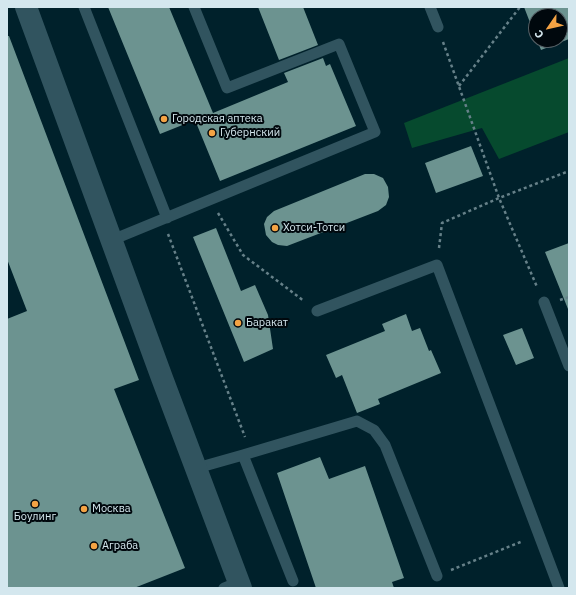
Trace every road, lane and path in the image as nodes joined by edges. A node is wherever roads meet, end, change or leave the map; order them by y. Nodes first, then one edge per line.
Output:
1 (26, 7) edge
2 (84, 7) edge
3 (194, 7) edge
4 (430, 7) edge
5 (520, 7) edge
6 (438, 27) joint
7 (459, 86) junction
8 (569, 170) edge
9 (499, 198) junction
10 (210, 200) junction
11 (165, 219) junction
12 (112, 240) junction
13 (437, 265) junction
14 (545, 304) joint
15 (317, 311) joint
16 (569, 366) edge
17 (247, 454) junction
18 (197, 468) junction
19 (539, 535) junction
20 (437, 576) joint
21 (292, 581) dead end
22 (235, 586) edge
23 (559, 588) edge

1 - 12 street
2 - 11 lane
3 - 10 lane
4 - 6 lane
5 - 7 path
6 - 7 path
7 - 9 path
8 - 9 path
9 - 13 path
9 - 14 path
10 - 11 lane
10 - 15 path
11 - 12 lane
11 - 17 path
12 - 18 street
13 - 15 lane
13 - 19 lane
14 - 16 lane
17 - 18 lane
17 - 20 lane
17 - 21 lane
18 - 22 street
19 - 20 path
19 - 23 lane

